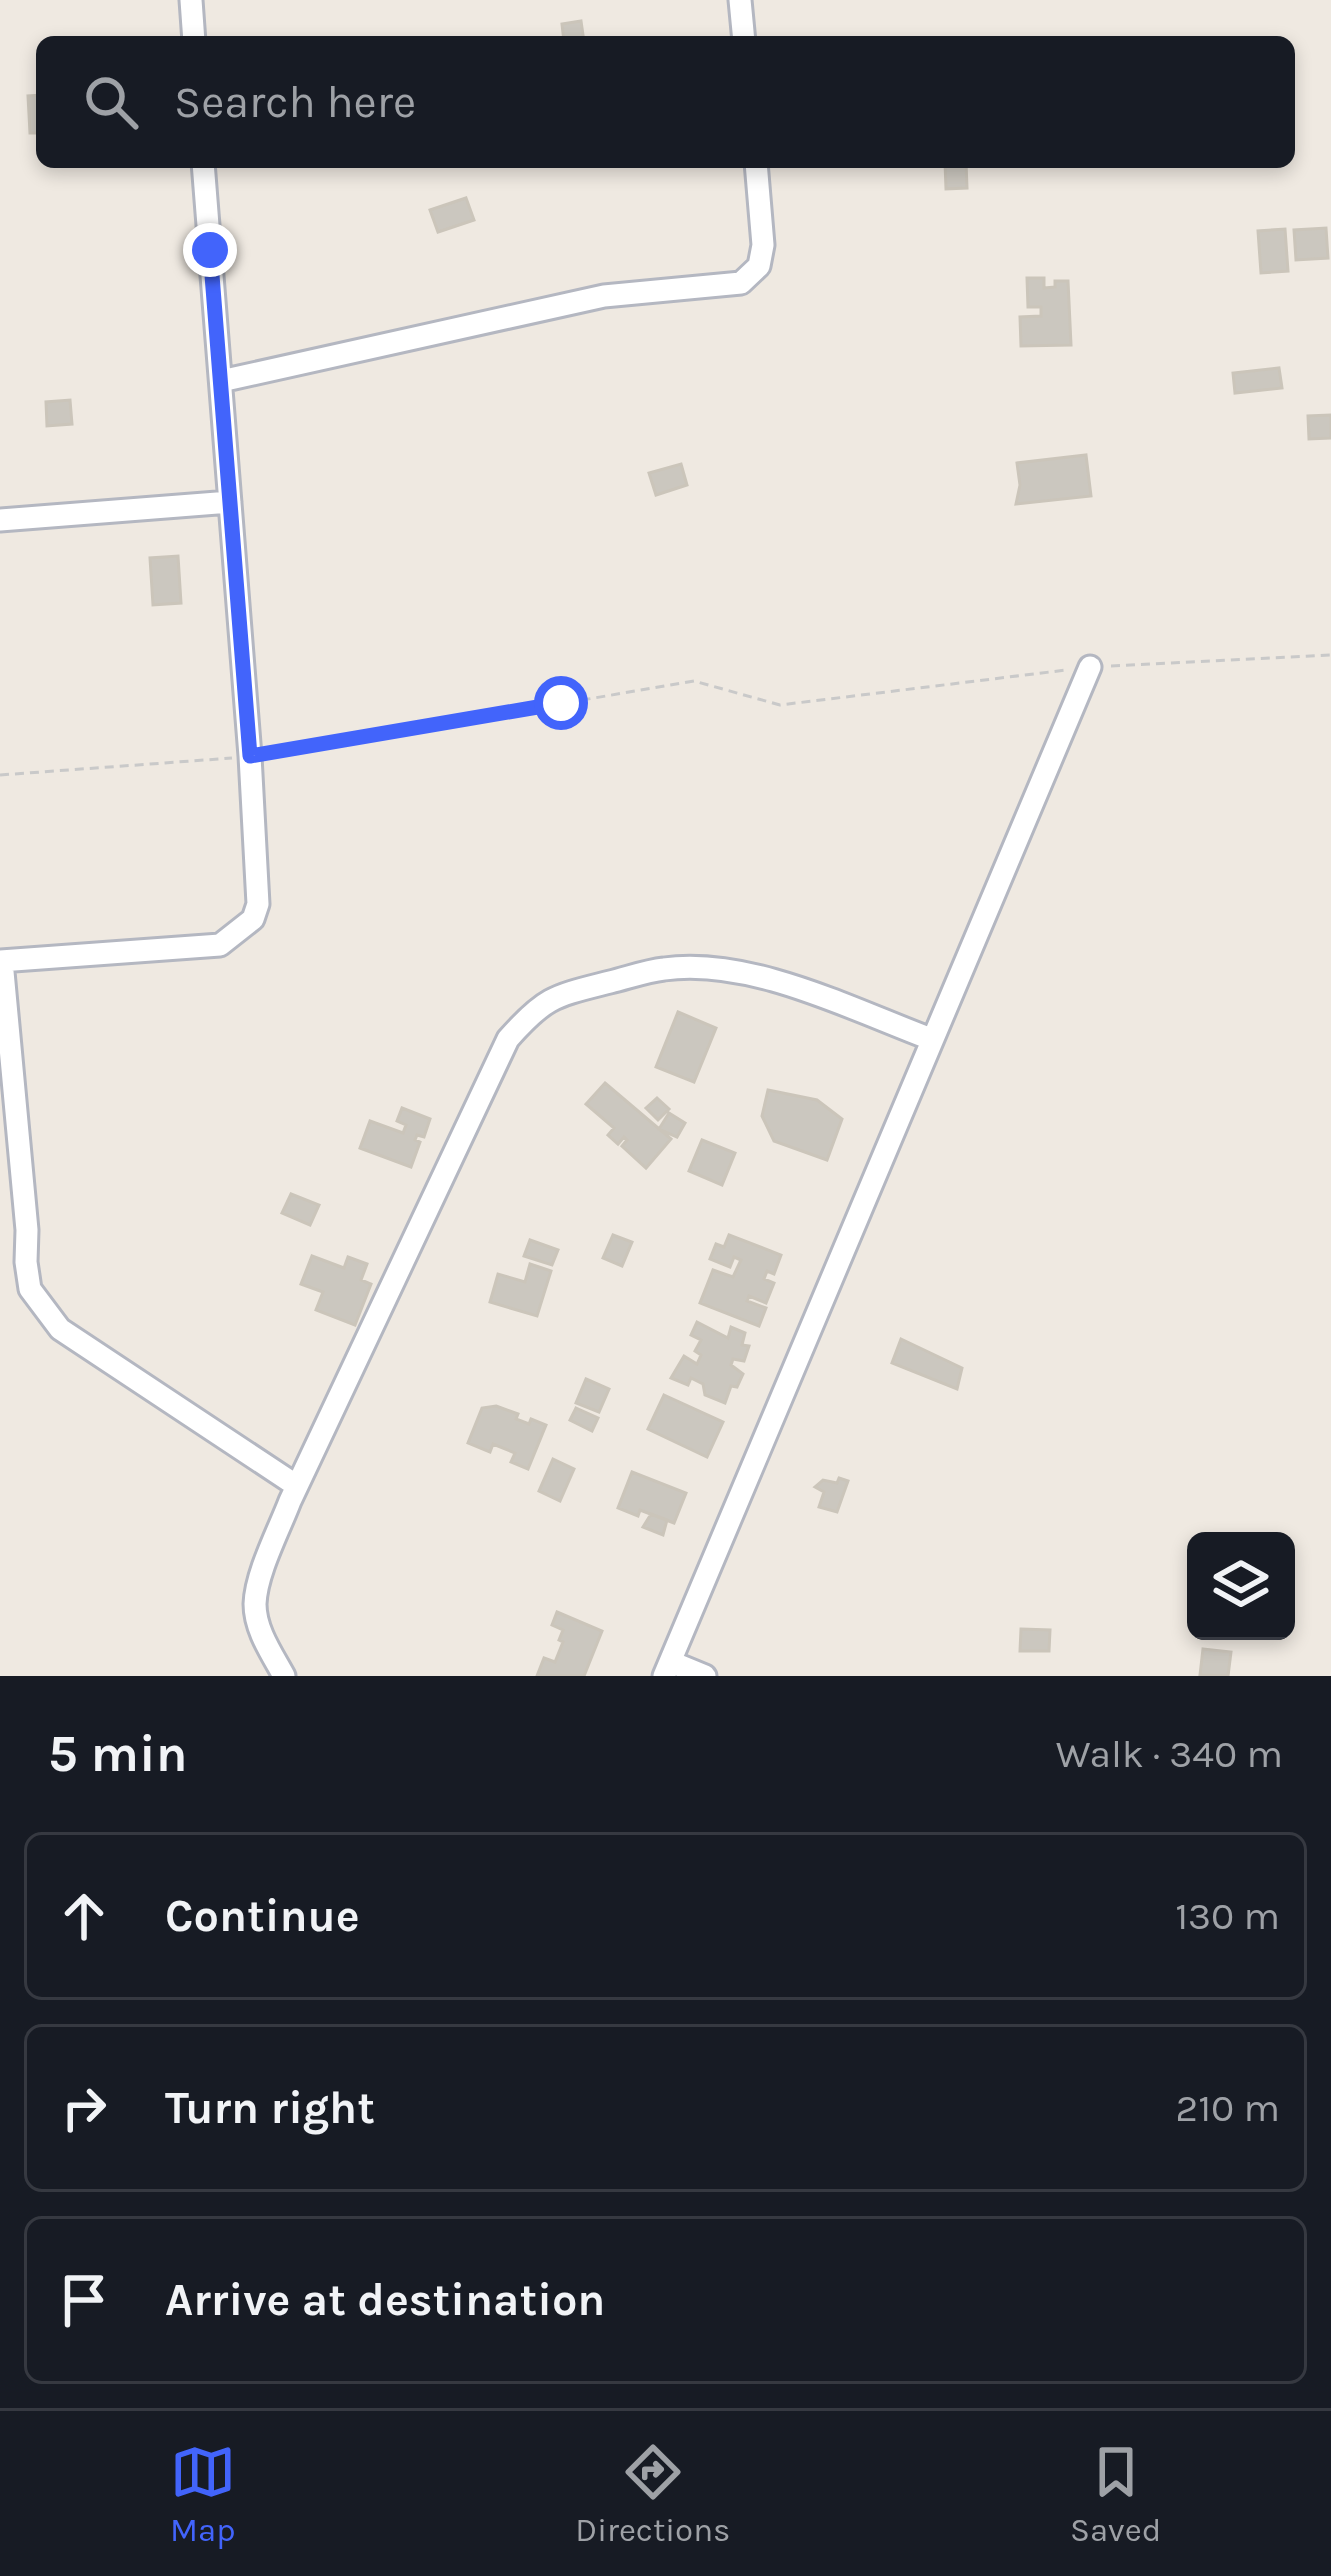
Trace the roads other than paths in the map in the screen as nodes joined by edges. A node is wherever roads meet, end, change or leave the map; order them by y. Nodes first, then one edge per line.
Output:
1 (191, 0) edge
2 (740, 0) edge
3 (194, 36) edge
4 (743, 36) edge
5 (203, 168) edge
6 (757, 168) edge
7 (220, 381) junction
8 (230, 502) junction
9 (0, 520) edge
10 (1090, 667) road end
11 (1, 961) edge
12 (931, 1039) junction
13 (297, 1486) junction
14 (668, 1669) edge
15 (284, 1676) edge
16 (705, 1676) edge

1 - 3 street
2 - 4 street
5 - 7 street
6 - 7 street
7 - 8 street
8 - 9 street
8 - 11 street
10 - 12 street
11 - 13 street
12 - 13 street
12 - 14 street
13 - 15 street
14 - 16 street

